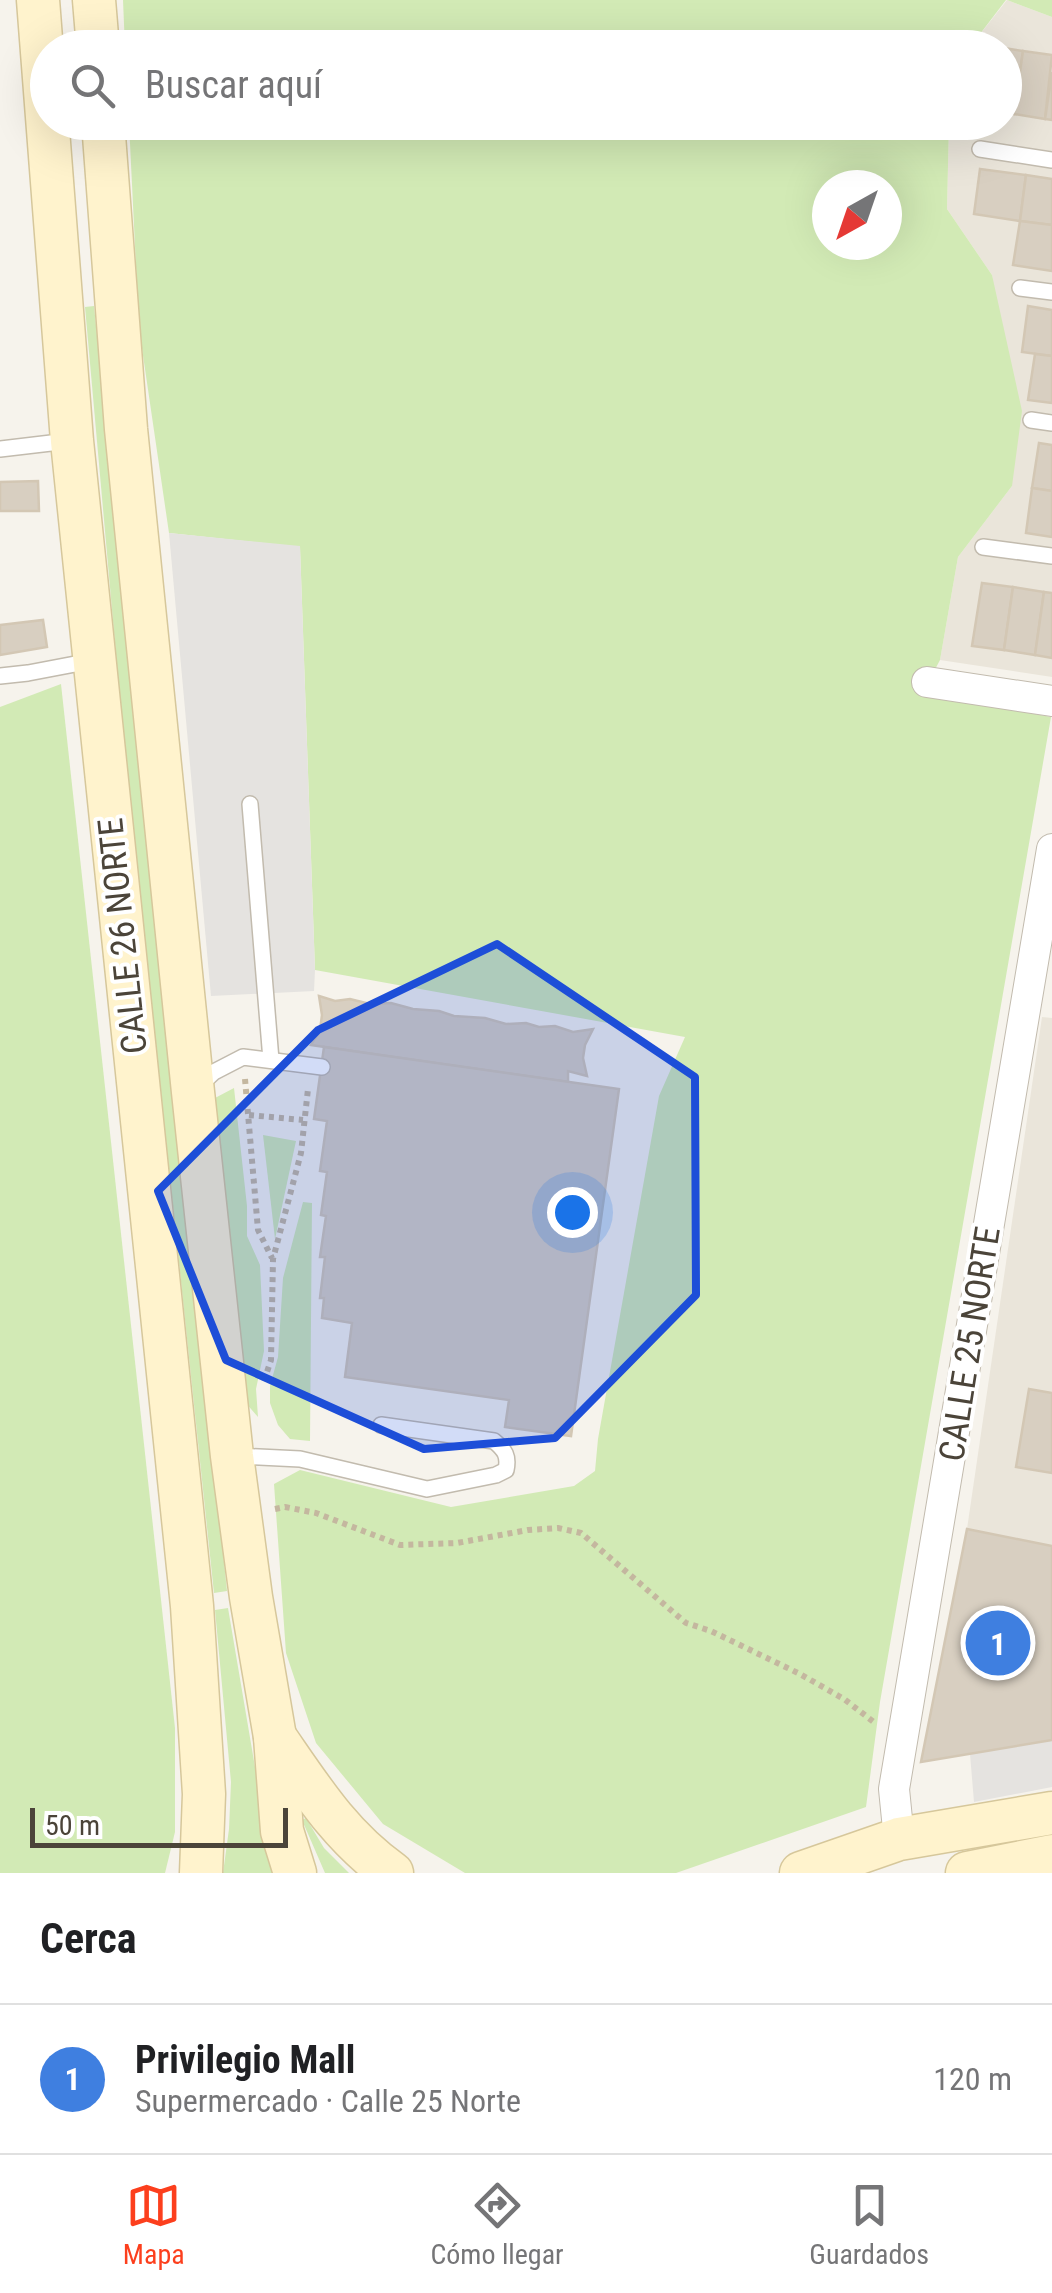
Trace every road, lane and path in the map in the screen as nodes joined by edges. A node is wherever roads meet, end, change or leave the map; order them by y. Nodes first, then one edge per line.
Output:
1 (38, 0) edge
2 (94, 0) edge
3 (40, 30) edge
4 (96, 30) edge
5 (49, 140) edge
6 (104, 140) edge
7 (980, 149) dead end
8 (1052, 160) edge
9 (1020, 288) dead end
10 (1052, 292) edge
11 (1031, 420) dead end
12 (1052, 423) edge
13 (72, 437) junction
14 (0, 449) edge
15 (983, 547) dead end
16 (1052, 556) edge
17 (95, 660) junction
18 (0, 676) edge
19 (928, 682) dead end
20 (1052, 700) edge
21 (250, 804) dead end
22 (1052, 849) edge
23 (244, 1058) junction
24 (271, 1060) junction
25 (317, 1066) joint
26 (193, 1092) junction
27 (248, 1114) junction
28 (303, 1120) junction
29 (273, 1259) junction
30 (262, 1388) dead end
31 (381, 1425) dead end
32 (232, 1456) junction
33 (241, 1521) junction
34 (275, 1737) junction
35 (901, 1748) junction
36 (204, 1794) junction
37 (1052, 1814) edge
38 (899, 1839) junction
39 (1052, 1856) edge
40 (184, 1873) edge
41 (201, 1873) edge
42 (294, 1873) edge
43 (392, 1873) edge
44 (801, 1873) edge
45 (967, 1873) edge

1 - 3 street, CALLE 26 NORTE
2 - 4 street
5 - 13 street, CALLE 26 NORTE
6 - 26 street, CALLE 26 NORTE
7 - 8 lane
9 - 10 lane
11 - 12 lane
13 - 14 lane
13 - 17 street, CALLE 26 NORTE
15 - 16 lane
17 - 18 lane
17 - 36 street, CALLE 26 NORTE
19 - 20 street
21 - 24 lane
22 - 35 street, CALLE 25 NORTE
23 - 24 lane
23 - 26 lane
23 - 27 path
24 - 25 lane
25 - 28 path
26 - 32 street, CALLE 26 NORTE
27 - 28 path
27 - 29 path
28 - 29 path
29 - 30 path
31 - 32 lane
32 - 33 street, CALLE 26 NORTE
33 - 34 street, CALLE 26 NORTE
33 - 35 path
34 - 42 street, CALLE 26 NORTE
34 - 43 street
35 - 38 street, CALLE 25 NORTE
36 - 40 street
36 - 41 street, CALLE 26 NORTE
37 - 38 street
38 - 44 street
39 - 45 street

